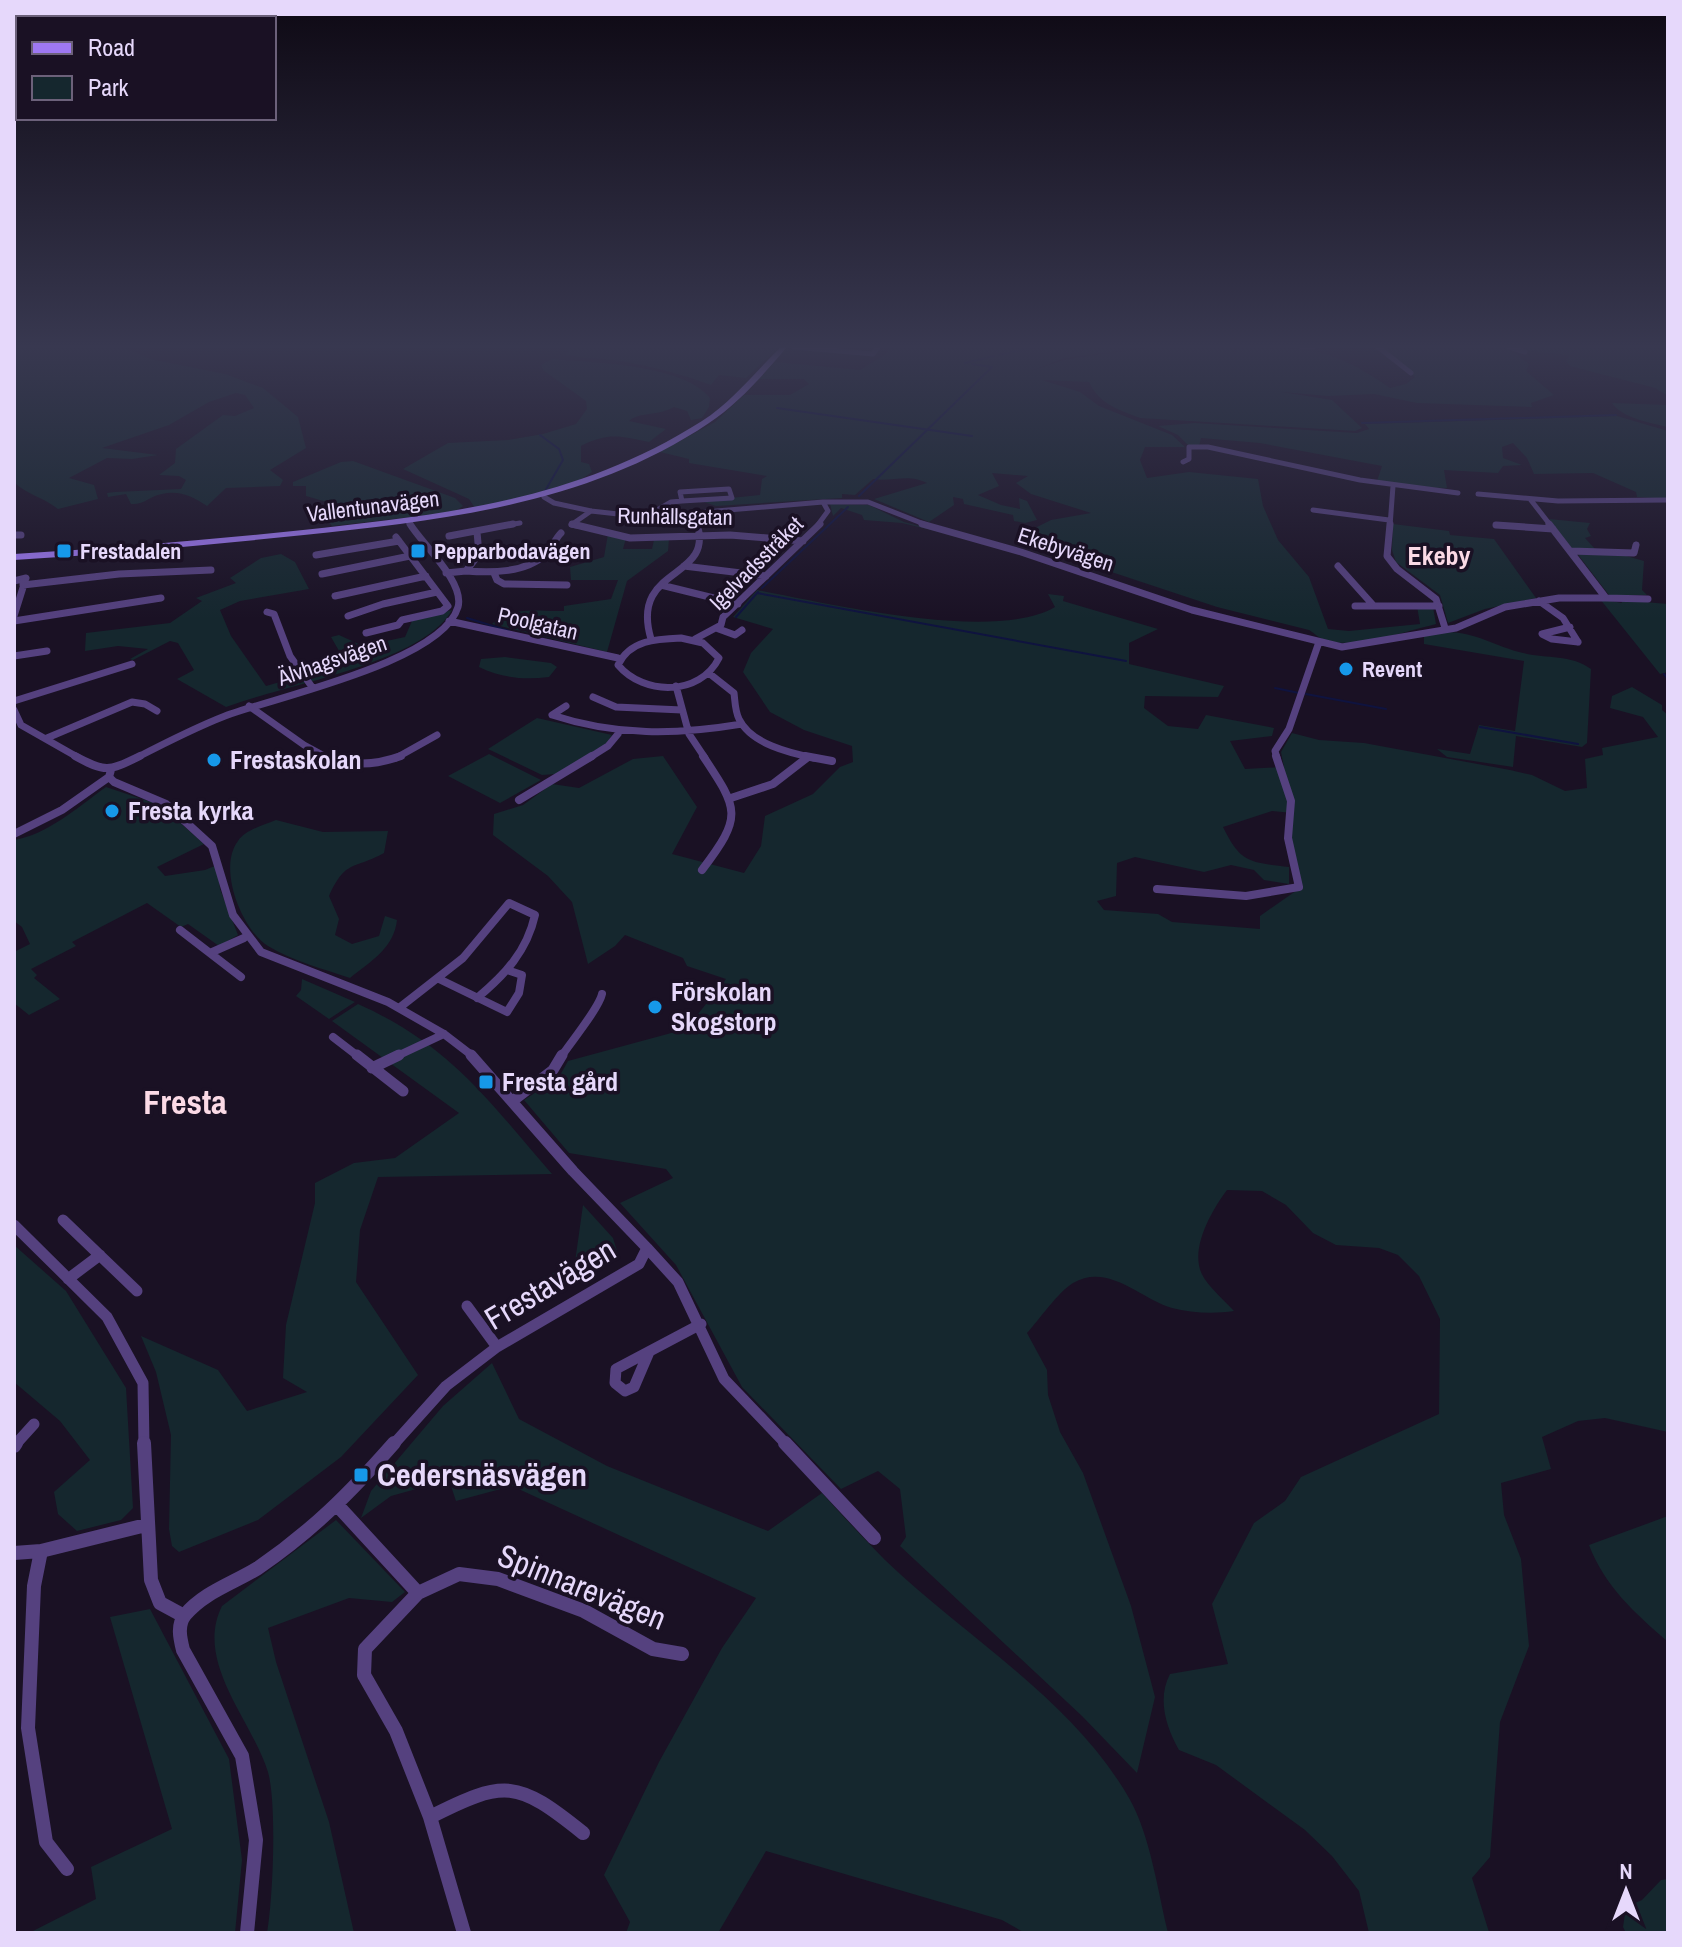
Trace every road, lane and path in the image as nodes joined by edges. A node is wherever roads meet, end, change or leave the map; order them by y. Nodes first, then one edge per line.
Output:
1 (677, 438) edge
2 (1183, 462) dead end
3 (1393, 486) junction
4 (1458, 493) dead end
5 (1478, 494) dead end
6 (544, 497) junction
7 (1530, 499) junction
8 (1668, 500) edge
9 (682, 502) junction
10 (823, 502) junction
11 (1313, 510) dead end
12 (591, 511) junction
13 (693, 514) junction
14 (645, 517) junction
15 (1389, 520) junction
16 (408, 521) junction
17 (520, 523) dead end
18 (1496, 525) dead end
19 (1553, 529) junction
20 (477, 532) junction
21 (561, 533) dead end
22 (700, 535) junction
23 (449, 536) dead end
24 (803, 541) junction
25 (1636, 545) dead end
26 (1571, 551) junction
27 (316, 555) dead end
28 (432, 556) junction
29 (14, 557) edge
30 (412, 558) junction
31 (684, 566) junction
32 (1338, 566) dead end
33 (211, 570) dead end
34 (466, 571) junction
35 (446, 573) junction
36 (494, 573) junction
37 (322, 574) dead end
38 (426, 576) junction
39 (766, 576) junction
40 (14, 581) edge
41 (24, 581) junction
42 (567, 585) dead end
43 (661, 585) junction
44 (437, 592) junction
45 (335, 596) dead end
46 (161, 598) dead end
47 (1606, 598) junction
48 (1648, 599) dead end
49 (1539, 601) junction
50 (738, 604) junction
51 (1373, 605) junction
52 (1355, 606) dead end
53 (1439, 606) junction
54 (267, 612) dead end
55 (348, 616) dead end
56 (14, 618) edge
57 (449, 621) junction
58 (718, 626) junction
59 (1570, 627) junction
60 (1445, 628) junction
61 (742, 630) dead end
62 (366, 633) dead end
63 (651, 639) junction
64 (695, 639) junction
65 (1319, 642) junction
66 (47, 651) dead end
67 (14, 656) edge
68 (618, 658) junction
69 (132, 664) dead end
70 (710, 674) junction
71 (676, 686) junction
72 (312, 687) junction
73 (593, 697) dead end
74 (14, 701) edge
75 (249, 706) junction
76 (566, 706) dead end
77 (14, 710) edge
78 (682, 710) junction
79 (157, 711) dead end
80 (742, 724) junction
81 (618, 734) junction
82 (689, 734) junction
83 (437, 735) dead end
84 (47, 738) junction
85 (808, 757) junction
86 (832, 761) dead end
87 (110, 774) junction
88 (731, 798) junction
89 (519, 800) dead end
90 (14, 834) edge
91 (702, 870) dead end
92 (1157, 889) dead end
93 (180, 930) dead end
94 (244, 938) junction
95 (210, 953) junction
96 (510, 971) junction
97 (241, 977) dead end
98 (439, 979) junction
99 (602, 994) dead end
100 (477, 998) junction
101 (399, 1008) junction
102 (444, 1034) junction
103 (333, 1037) dead end
104 (372, 1068) junction
105 (403, 1091) dead end
106 (514, 1100) junction
107 (63, 1220) dead end
108 (14, 1225) edge
109 (647, 1248) junction
110 (100, 1255) junction
111 (68, 1279) junction
112 (137, 1291) dead end
113 (467, 1306) dead end
114 (701, 1324) junction
115 (497, 1347) junction
116 (649, 1352) dead end
117 (34, 1424) dead end
118 (14, 1446) edge
119 (338, 1506) junction
120 (146, 1525) junction
121 (874, 1538) dead end
122 (41, 1551) junction
123 (14, 1553) edge
124 (418, 1593) junction
125 (184, 1616) junction
126 (682, 1654) dead end
127 (430, 1817) junction
128 (583, 1833) dead end
129 (67, 1869) dead end
130 (247, 1933) edge
131 (464, 1933) edge

1 - 6 main road, Vallentunavägen
2 - 3 street
3 - 4 street
3 - 15 street
5 - 7 street
6 - 12 street, Ekebyvägen
6 - 16 main road, Vallentunavägen
7 - 8 street
7 - 19 street
9 - 9 street
9 - 14 street
10 - 13 street, Ekebyvägen
10 - 24 street, Igelvadsstråket
10 - 65 street, Ekebyvägen
11 - 15 street
12 - 14 street, Ekebyvägen
12 - 22 street, Runhällsgatan
13 - 14 street, Ekebyvägen
13 - 22 street
15 - 53 street
16 - 28 street
16 - 29 main road, Vallentunavägen
17 - 20 street
18 - 19 street
19 - 26 street
20 - 23 street
20 - 34 street
21 - 36 street
22 - 24 street, Runhällsgatan
22 - 31 street
24 - 39 street, Igelvadsstråket
25 - 26 street
26 - 47 street
27 - 30 street
28 - 30 street
28 - 35 street
30 - 37 street
30 - 38 street
31 - 39 street
31 - 43 street
32 - 51 street
33 - 41 street
34 - 35 street
34 - 36 street
35 - 57 street
36 - 42 street
38 - 44 street
38 - 45 street
39 - 50 street, Igelvadsstråket
40 - 41 street
41 - 56 street
43 - 50 street
43 - 63 street
44 - 55 street
44 - 62 street
46 - 56 street
47 - 48 street, Ekebyvägen
47 - 49 street, Ekebyvägen
49 - 59 street
49 - 60 street, Ekebyvägen
50 - 58 street, Igelvadsstråket
51 - 52 street
51 - 53 street
53 - 60 street
54 - 72 street
57 - 68 street, Poolgatan
57 - 72 street, Älvhagsvägen
58 - 61 street
58 - 64 street, Igelvadsstråket
59 - 59 street
60 - 65 street, Ekebyvägen
63 - 64 street
63 - 68 street
64 - 70 street
65 - 92 street
66 - 67 street
68 - 71 street
69 - 74 street
70 - 71 street
70 - 80 street
71 - 78 street
72 - 75 street, Älvhagsvägen
73 - 78 street
75 - 83 street
75 - 87 street, Älvhagsvägen
76 - 81 street
77 - 84 street
78 - 82 street
79 - 84 street
80 - 82 street
80 - 85 street
81 - 82 street
81 - 89 street
82 - 88 street
84 - 87 street
85 - 86 street
85 - 88 street
87 - 90 street, Älvhagsvägen
87 - 94 street
88 - 91 street
93 - 95 street
94 - 95 street
94 - 101 street, Frestavägen
95 - 97 street
96 - 98 street
96 - 100 street
96 - 100 street
98 - 100 street
98 - 101 street
99 - 106 street
101 - 102 street, Frestavägen
102 - 104 street
102 - 106 street, Frestavägen
103 - 104 street
104 - 105 street
106 - 109 street, Frestavägen
107 - 110 street
108 - 111 street
109 - 114 street
109 - 115 street, Frestavägen
110 - 111 street
110 - 112 street
111 - 120 street
113 - 115 street
114 - 116 street
114 - 121 street
115 - 119 street, Frestavägen
117 - 118 street
119 - 124 street
119 - 125 street, Frestavägen
120 - 122 street
120 - 125 street
122 - 123 street
122 - 129 street
124 - 126 street, Spinnarevägen
124 - 127 street, Spinnarevägen
125 - 130 street
127 - 128 street
127 - 131 street, Spinnarevägen

